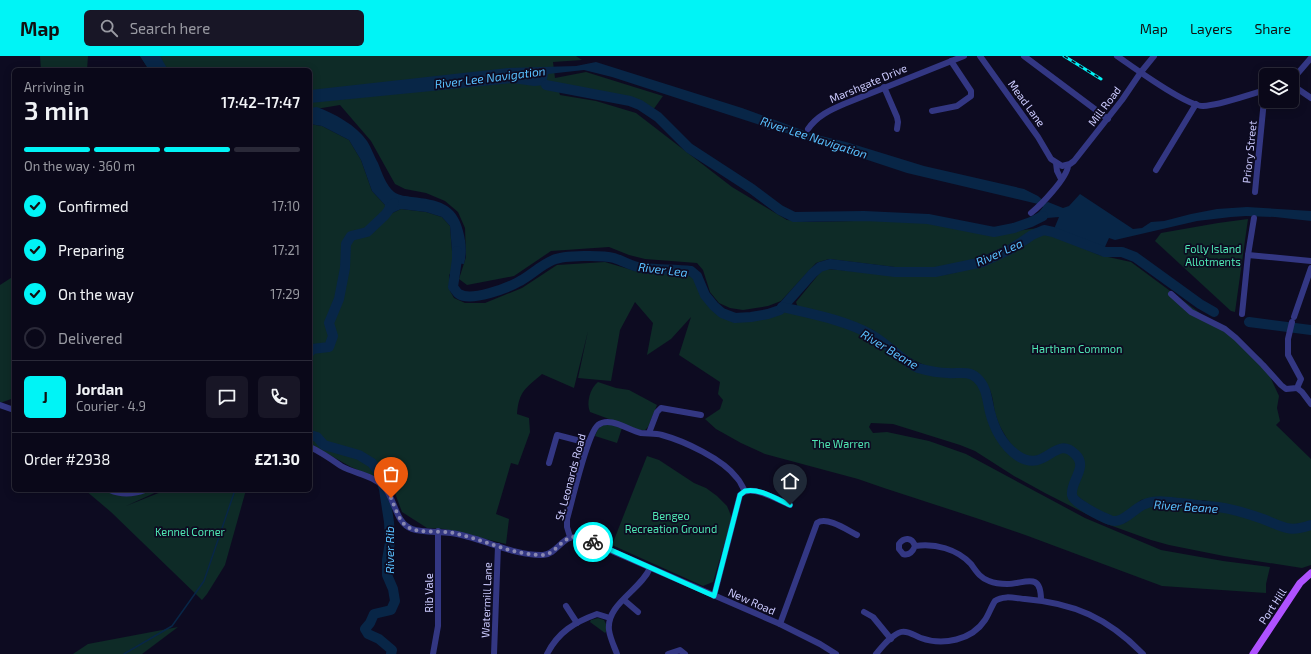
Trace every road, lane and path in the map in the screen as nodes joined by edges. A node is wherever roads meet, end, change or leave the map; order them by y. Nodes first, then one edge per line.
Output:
1 (964, 56) edge
2 (980, 56) edge
3 (1024, 56) edge
4 (1117, 56) edge
5 (1154, 56) edge
6 (1311, 58) edge
7 (951, 61) junction
8 (1141, 72) junction
9 (1299, 72) edge
10 (884, 87) junction
11 (1299, 90) edge
12 (1259, 92) edge
13 (1311, 98) edge
14 (1196, 104) junction
15 (1264, 108) edge
16 (932, 112) dead end
17 (1108, 119) junction
18 (808, 129) dead end
19 (897, 130) dead end
20 (1056, 163) junction
21 (1068, 166) junction
22 (1156, 170) dead end
23 (1061, 179) junction
24 (1255, 192) dead end
25 (1031, 213) dead end
26 (1254, 218) dead end
27 (1248, 255) junction
28 (1311, 261) edge
29 (1311, 268) edge
30 (1171, 294) dead end
31 (1242, 314) dead end
32 (1297, 388) junction
33 (1311, 404) edge
34 (701, 415) dead end
35 (649, 433) junction
36 (588, 443) junction
37 (312, 448) edge
38 (549, 463) dead end
39 (745, 491) junction
40 (115, 492) edge
41 (138, 492) edge
42 (790, 505) dead end
43 (438, 531) junction
44 (857, 534) dead end
45 (570, 537) junction
46 (498, 546) junction
47 (915, 546) dead end
48 (650, 568) junction
49 (1311, 573) edge
50 (714, 596) junction
51 (624, 600) junction
52 (1041, 600) junction
53 (566, 606) dead end
54 (638, 612) dead end
55 (864, 612) dead end
56 (610, 618) junction
57 (577, 623) junction
58 (780, 624) junction
59 (891, 639) junction
60 (433, 654) edge
61 (494, 654) edge
62 (547, 654) edge
63 (617, 654) edge
64 (668, 654) edge
65 (684, 654) edge
66 (836, 654) edge
67 (876, 654) edge
68 (1143, 654) edge
69 (1253, 654) edge

1 - 7 street, Marshgate Drive
2 - 20 street, Mead Lane
3 - 17 street
4 - 8 street
5 - 8 street, Mill Road
6 - 9 street
7 - 10 street, Marshgate Drive
7 - 16 street
8 - 14 street
8 - 17 street, Mill Road
10 - 18 street, Marshgate Drive
10 - 19 street
11 - 13 street
12 - 14 street
14 - 22 street
15 - 24 street, Priory Street
17 - 21 street, Mill Road
20 - 21 street
20 - 23 street
21 - 23 street, Mill Road
23 - 25 street, Mill Road
26 - 27 street
27 - 28 street
27 - 31 street
29 - 32 street
30 - 32 street
32 - 33 street
34 - 35 street
35 - 36 street, St. Leonards Road
35 - 39 street, St. Leonards Road
36 - 38 street
36 - 45 street, St. Leonards Road
37 - 43 street
39 - 42 street
39 - 50 street
40 - 41 street
43 - 46 street
43 - 60 street, Rib Vale
44 - 58 street
45 - 46 street
45 - 48 street, New Road
46 - 61 street, Watermill Lane
47 - 52 street
48 - 50 street, New Road
48 - 51 street
49 - 69 main road, Port Hill
50 - 58 street, New Road
51 - 54 street
51 - 56 street
52 - 59 street
52 - 68 street
53 - 57 street
55 - 59 street
56 - 57 street
56 - 63 street
57 - 62 street
58 - 66 street, New Road
59 - 67 street
64 - 65 street

